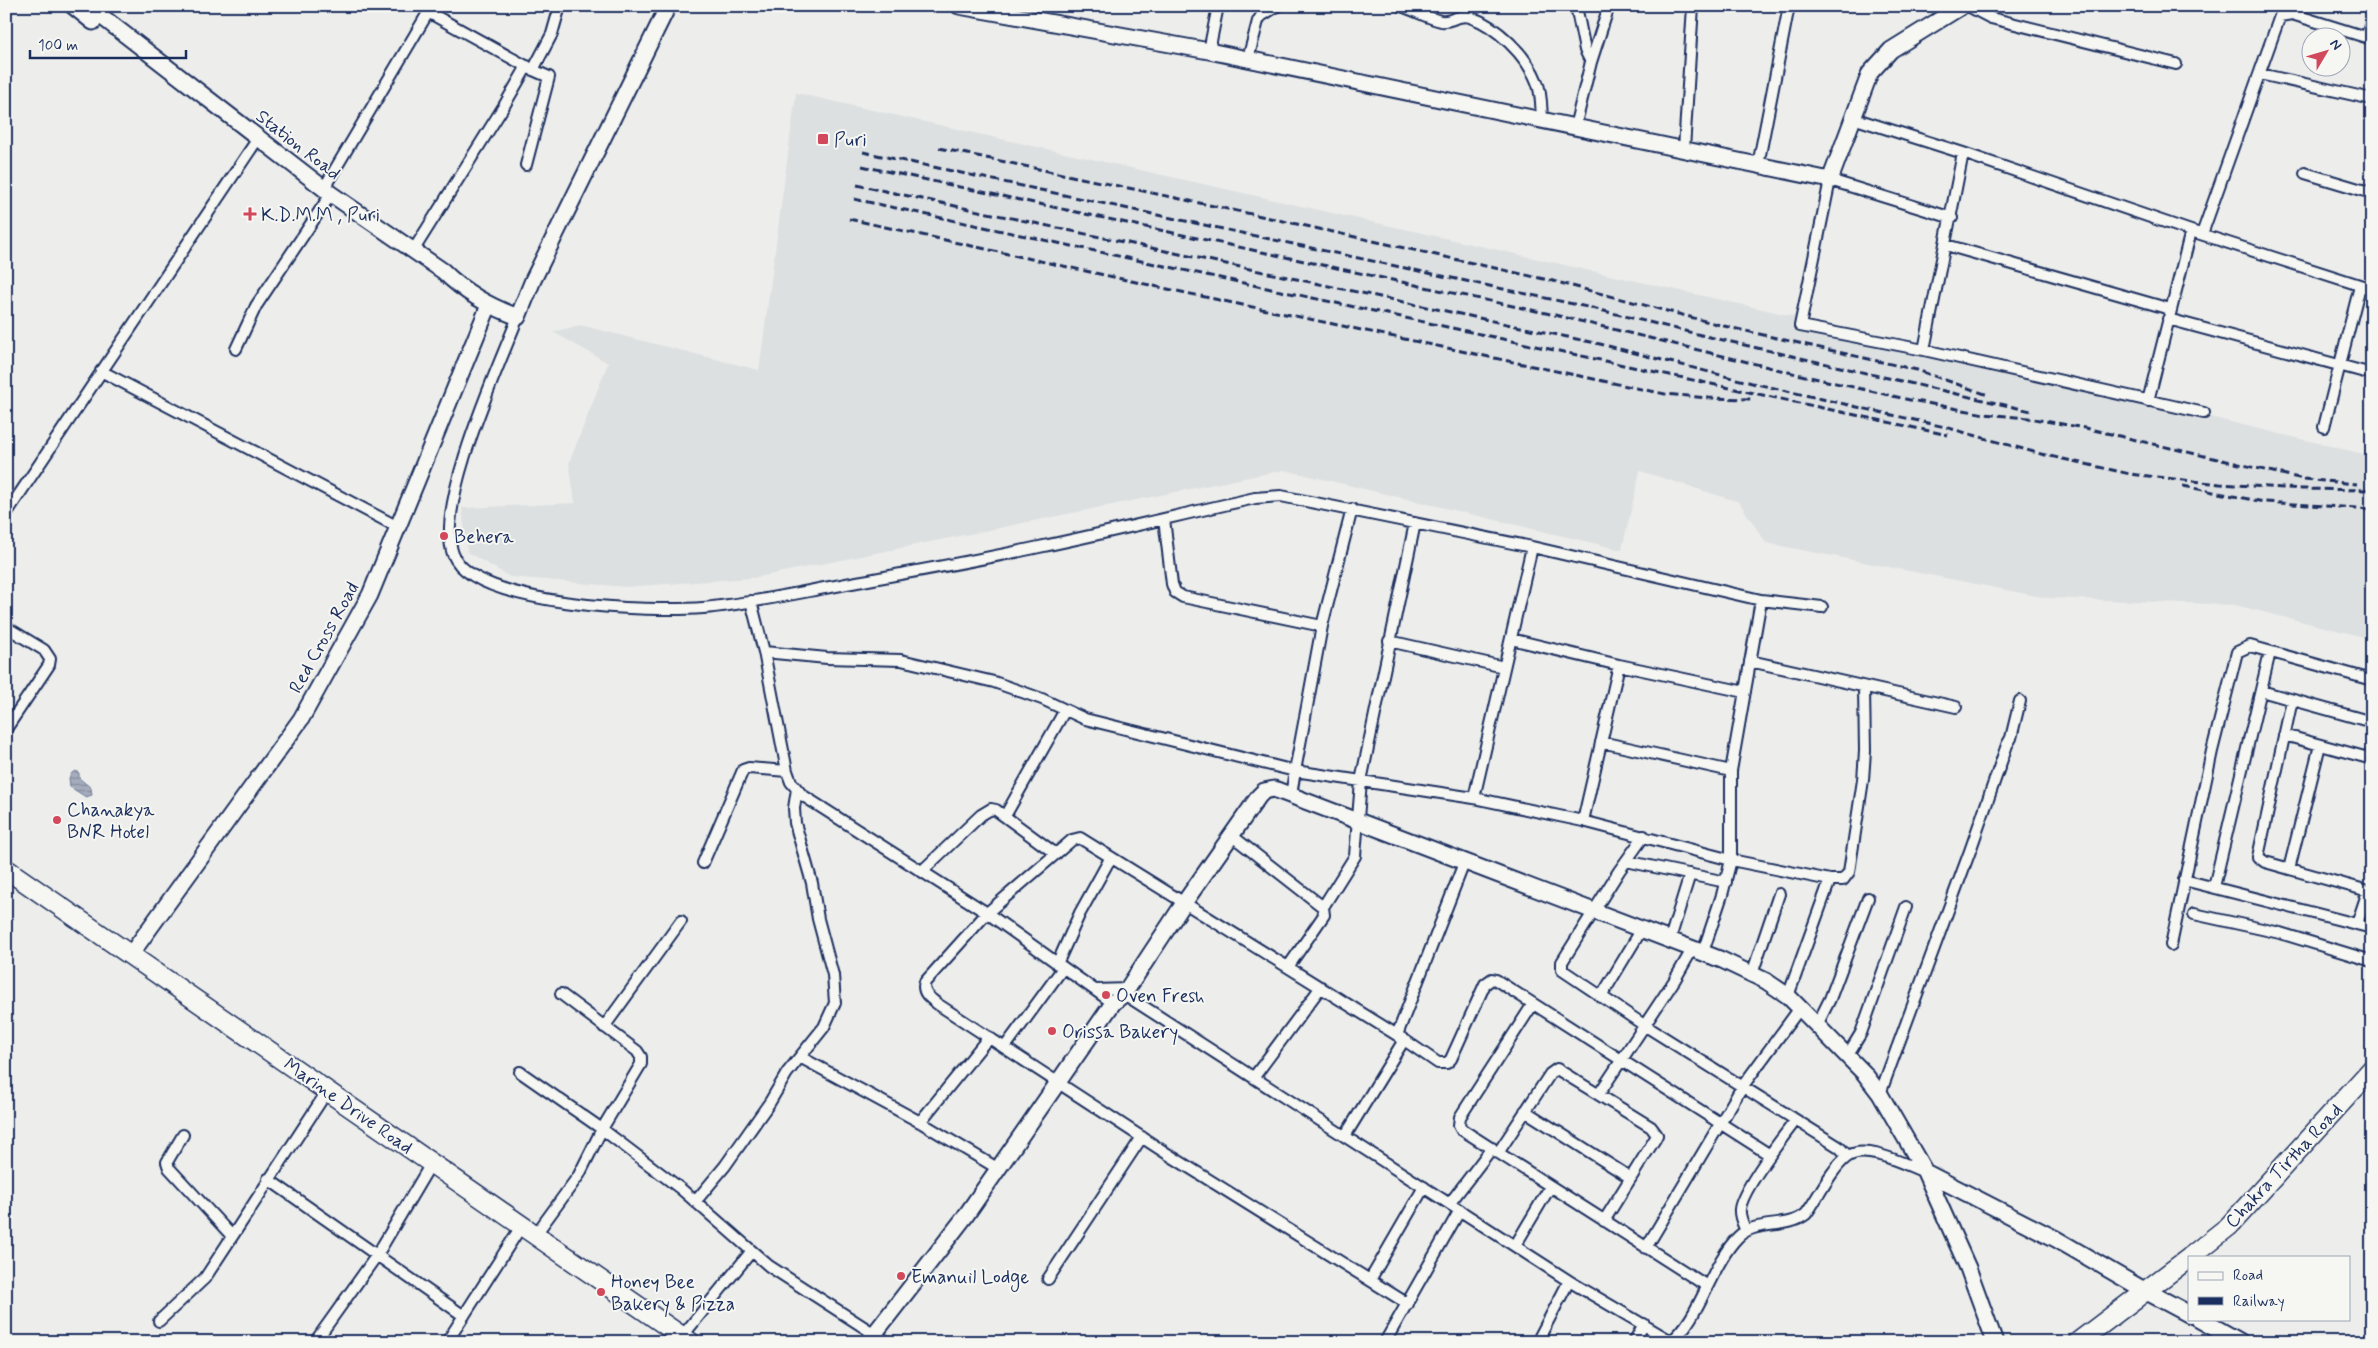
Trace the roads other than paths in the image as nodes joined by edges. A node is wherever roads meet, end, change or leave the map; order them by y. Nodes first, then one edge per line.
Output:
1 (74, 6) edge
2 (88, 6) edge
3 (560, 6) edge
4 (668, 6) edge
5 (959, 6) edge
6 (1218, 6) edge
7 (1277, 6) edge
8 (1401, 6) edge
9 (1576, 6) edge
10 (1609, 6) edge
11 (1693, 6) edge
12 (1789, 6) edge
13 (1962, 6) edge
14 (1968, 6) edge
15 (430, 9) edge
16 (2372, 21) edge
17 (2369, 38) edge
18 (1209, 51) junction
19 (1248, 58) junction
20 (1591, 62) junction
21 (2176, 64) dead end
22 (530, 68) junction
23 (2260, 74) junction
24 (2372, 99) edge
25 (1853, 118) junction
26 (1542, 120) junction
27 (1575, 127) junction
28 (256, 141) junction
29 (1684, 150) junction
30 (1964, 153) junction
31 (526, 165) dead end
32 (1758, 165) junction
33 (2305, 173) dead end
34 (1830, 180) junction
35 (2372, 193) edge
36 (328, 194) junction
37 (1952, 218) junction
38 (2191, 232) junction
39 (2202, 234) junction
40 (1946, 245) junction
41 (413, 251) junction
42 (458, 286) junction
43 (2360, 286) junction
44 (2372, 289) edge
45 (489, 306) junction
46 (2169, 314) junction
47 (518, 317) junction
48 (236, 349) dead end
49 (1924, 350) junction
50 (2341, 365) junction
51 (102, 372) junction
52 (2372, 374) edge
53 (2148, 401) junction
54 (2204, 413) dead end
55 (2324, 427) dead end
56 (1352, 510) junction
57 (6, 514) edge
58 (1164, 519) junction
59 (1415, 523) junction
60 (398, 527) junction
61 (1532, 547) junction
62 (1761, 600) junction
63 (750, 601) junction
64 (1822, 607) dead end
65 (1322, 626) junction
66 (6, 627) edge
67 (1511, 639) junction
68 (1389, 641) junction
69 (764, 652) junction
70 (2270, 652) junction
71 (1750, 661) junction
72 (1619, 665) junction
73 (1504, 667) junction
74 (2372, 680) edge
75 (1864, 688) junction
76 (2261, 691) junction
77 (1745, 692) junction
78 (2292, 700) junction
79 (2020, 701) dead end
80 (1956, 707) dead end
81 (1065, 710) junction
82 (2372, 722) edge
83 (6, 728) edge
84 (2284, 735) junction
85 (1601, 742) junction
86 (2320, 745) junction
87 (2372, 759) edge
88 (1295, 770) junction
89 (787, 771) junction
90 (1731, 771) junction
91 (1361, 781) junction
92 (796, 789) junction
93 (1291, 795) junction
94 (1474, 798) junction
95 (1005, 816) junction
96 (1583, 820) junction
97 (1359, 821) junction
98 (1231, 835) junction
99 (1644, 836) junction
100 (1056, 854) junction
101 (1111, 857) junction
102 (1731, 860) junction
103 (1626, 861) junction
104 (703, 863) dead end
105 (1464, 863) junction
106 (6, 868) edge
107 (2289, 869) junction
108 (922, 871) junction
109 (1690, 874) junction
110 (1830, 880) junction
111 (2184, 880) junction
112 (1726, 882) junction
113 (2214, 887) junction
114 (2370, 891) edge
115 (1779, 894) dead end
116 (1868, 898) dead end
117 (1184, 902) junction
118 (1323, 907) junction
119 (1906, 907) dead end
120 (1596, 911) junction
121 (987, 913) junction
122 (2194, 914) dead end
123 (681, 921) dead end
124 (2357, 924) junction
125 (2372, 928) edge
126 (1642, 929) junction
127 (1670, 939) junction
128 (2171, 945) dead end
129 (1698, 950) junction
130 (131, 954) junction
131 (2372, 961) edge
132 (1060, 966) junction
133 (1288, 967) junction
134 (1752, 974) junction
135 (1321, 987) junction
136 (1095, 990) junction
137 (561, 994) dead end
138 (1122, 995) junction
139 (1601, 996) junction
140 (1788, 996) junction
141 (1533, 1004) junction
142 (1800, 1008) junction
143 (1644, 1025) junction
144 (1816, 1025) junction
145 (604, 1027) junction
146 (989, 1037) junction
147 (1401, 1037) junction
148 (1005, 1047) junction
149 (1847, 1056) junction
150 (800, 1057) junction
151 (1621, 1060) junction
152 (2372, 1070) edge
153 (520, 1072) dead end
154 (1254, 1077) junction
155 (1058, 1081) junction
156 (1742, 1087) junction
157 (328, 1090) junction
158 (1599, 1094) junction
159 (1880, 1094) junction
160 (1526, 1111) junction
161 (1795, 1121) junction
162 (920, 1122) junction
163 (1721, 1123) junction
164 (602, 1129) junction
165 (183, 1135) dead end
166 (1345, 1136) junction
167 (1142, 1137) junction
168 (1495, 1151) junction
169 (1770, 1155) junction
170 (1848, 1156) junction
171 (432, 1162) junction
172 (997, 1168) junction
173 (1925, 1172) junction
174 (1631, 1178) junction
175 (268, 1179) junction
176 (1424, 1187) junction
177 (1550, 1187) junction
178 (695, 1202) junction
179 (1450, 1203) junction
180 (1460, 1210) junction
181 (1604, 1221) junction
182 (529, 1230) junction
183 (1746, 1231) junction
184 (231, 1235) junction
185 (1515, 1246) junction
186 (1646, 1248) junction
187 (751, 1252) junction
188 (377, 1255) junction
189 (2191, 1256) edge
190 (2188, 1258) edge
191 (1048, 1280) dead end
192 (1370, 1280) junction
193 (1568, 1281) junction
194 (1707, 1286) junction
195 (2144, 1290) junction
196 (1408, 1304) junction
197 (2188, 1313) edge
198 (464, 1316) junction
199 (159, 1320) dead end
200 (2201, 1320) edge
201 (1644, 1324) junction
202 (877, 1339) edge
203 (683, 1340) edge
204 (314, 1342) edge
205 (448, 1342) edge
206 (1385, 1342) edge
207 (1538, 1342) edge
208 (1634, 1342) edge
209 (1995, 1342) edge
210 (2078, 1342) edge
211 (2240, 1342) edge

1 - 28 main road
2 - 28 main road, Station Road
3 - 22 street
4 - 47 main road
5 - 18 main road
6 - 18 street
7 - 19 street
8 - 26 street
9 - 20 street
10 - 20 street
11 - 29 street
12 - 32 street
13 - 25 main road
14 - 21 street
15 - 22 street
15 - 36 street
16 - 17 street
17 - 23 street
18 - 19 main road
19 - 26 main road
20 - 27 street
22 - 31 street
22 - 41 street
23 - 24 street
23 - 39 street
25 - 30 street
25 - 34 main road
26 - 27 main road
27 - 29 main road
28 - 36 main road, Station Road
28 - 51 street
29 - 32 main road
30 - 37 street
30 - 38 street
32 - 34 main road
33 - 35 street
34 - 37 street
34 - 49 street
36 - 41 main road, Station Road
36 - 42 main road
36 - 48 street
37 - 40 street
38 - 39 street
38 - 46 street
39 - 43 street
40 - 46 street
40 - 49 street
41 - 42 main road, Station Road
42 - 45 main road, Station Road
43 - 44 street
43 - 50 street
45 - 47 main road, Station Road
45 - 60 main road, Red Cross Road
46 - 50 street
46 - 53 street
47 - 63 street
49 - 53 street
50 - 52 street
50 - 55 street
51 - 57 street
51 - 60 street
53 - 54 street
56 - 58 street
56 - 59 street
56 - 65 street
58 - 63 street
58 - 65 street
59 - 61 street
59 - 68 street
60 - 130 main road, Red Cross Road
61 - 62 street
61 - 67 street
62 - 64 street
62 - 71 street
63 - 69 street
65 - 88 street
66 - 83 street
67 - 72 street
67 - 73 street
68 - 73 street
68 - 91 street
69 - 81 street
69 - 89 street
70 - 74 street
70 - 76 street
70 - 111 street
71 - 75 street
71 - 77 street
72 - 77 street
72 - 85 street
73 - 94 street
75 - 80 street
75 - 110 street
76 - 78 street
76 - 113 street
77 - 90 street
78 - 82 street
78 - 84 street
79 - 159 street
81 - 88 street
81 - 95 street
84 - 86 street
84 - 107 street
85 - 90 street
85 - 96 street
86 - 87 street
86 - 107 street
88 - 91 street
88 - 93 street
89 - 92 street
89 - 104 street
90 - 102 street
91 - 94 street
91 - 97 street
92 - 108 street
92 - 150 street
93 - 97 main road
93 - 98 main road
94 - 96 street
95 - 100 street
95 - 108 street
96 - 99 street
97 - 105 main road
97 - 118 street
98 - 117 main road
98 - 118 street
99 - 102 street
99 - 103 street
100 - 101 street
100 - 121 street
101 - 117 street
101 - 132 street
102 - 110 street
102 - 112 street
103 - 109 street
103 - 120 street
105 - 120 main road
105 - 147 street
106 - 130 highway, Marine Drive Road
107 - 114 street
108 - 121 street
109 - 112 street
109 - 127 street
110 - 140 street
111 - 113 street
111 - 128 street
112 - 129 street
113 - 124 street
114 - 124 street
115 - 134 street
116 - 144 street
117 - 133 street
117 - 138 main road
118 - 133 street
119 - 149 street
120 - 126 main road
120 - 139 street
121 - 132 street
121 - 146 street
122 - 131 street
123 - 145 street
124 - 125 street
126 - 127 main road
126 - 139 street
127 - 129 main road
129 - 134 main road
129 - 143 street
130 - 157 highway, Marine Drive Road
132 - 136 street
132 - 148 street
133 - 135 street
134 - 140 main road
135 - 147 street
135 - 154 street
136 - 138 street
136 - 138 street
137 - 145 street
138 - 154 street
138 - 155 main road
139 - 143 street
140 - 142 main road
141 - 147 street
141 - 151 street
141 - 168 street
142 - 144 main road
142 - 156 street
143 - 151 street
143 - 156 street
144 - 149 main road
145 - 164 street
146 - 148 street
146 - 162 street
147 - 166 street
148 - 155 street
149 - 159 main road
150 - 162 street
150 - 178 street
151 - 158 street
151 - 163 street
152 - 189 highway, Chakra Tirtha Road
153 - 164 street
154 - 166 street
155 - 167 street
155 - 172 main road
156 - 161 street
156 - 163 street
157 - 171 highway, Marine Drive Road
157 - 175 street
158 - 160 street
158 - 174 street
159 - 173 main road
160 - 168 street
160 - 174 street
161 - 169 street
161 - 170 street
162 - 172 street
163 - 169 street
163 - 186 street
164 - 178 street
164 - 182 street
165 - 184 street
166 - 176 street
167 - 191 street
167 - 192 street
168 - 177 street
168 - 179 street
169 - 183 street
170 - 173 street
170 - 183 street
171 - 182 highway, Marine Drive Road
171 - 188 street
172 - 202 main road
173 - 195 main road
173 - 209 main road
174 - 181 street
175 - 184 street
175 - 188 street
176 - 179 street
176 - 192 street
177 - 181 street
177 - 185 street
178 - 187 street
179 - 180 street
180 - 185 street
180 - 196 street
181 - 186 street
182 - 198 street
182 - 203 highway, Marine Drive Road
183 - 194 street
184 - 199 street
185 - 193 street
186 - 194 street
187 - 202 street
187 - 203 street
188 - 198 street
188 - 204 street
190 - 195 highway, Chakra Tirtha Road
192 - 196 street
193 - 201 street
193 - 207 street
194 - 201 street
195 - 197 main road
195 - 210 highway, Chakra Tirtha Road
196 - 206 street
198 - 205 street
200 - 211 main road
201 - 208 street

